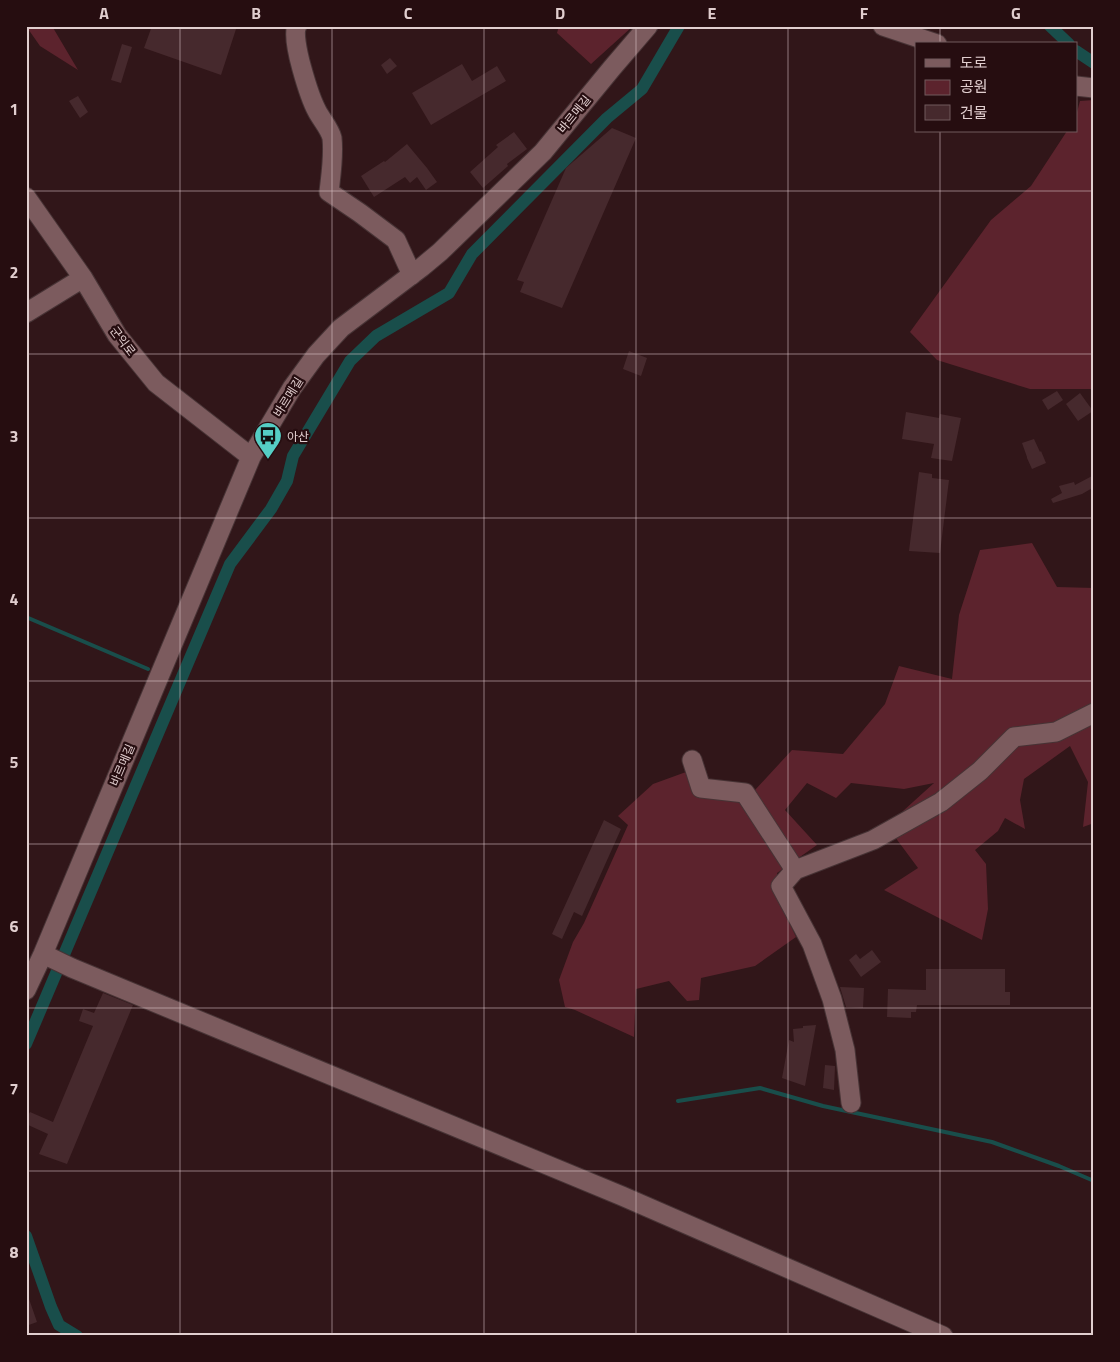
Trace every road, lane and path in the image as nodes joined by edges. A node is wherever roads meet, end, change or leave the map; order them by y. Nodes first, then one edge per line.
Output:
1 (296, 26) edge
2 (648, 26) edge
3 (883, 26) edge
4 (931, 42) edge
5 (1078, 86) edge
6 (1094, 88) edge
7 (26, 197) edge
8 (412, 275) junction
9 (83, 278) junction
10 (26, 313) edge
11 (251, 457) junction
12 (1094, 714) edge
13 (692, 760) dead end
14 (794, 870) junction
15 (46, 956) junction
16 (26, 990) edge
17 (851, 1103) dead end
18 (943, 1336) edge

1 - 8 street
2 - 8 street, 바르메길
3 - 4 street
5 - 6 street
7 - 9 street, 군익로
8 - 11 street, 바르메길
9 - 10 street
9 - 11 street, 군익로
11 - 15 street, 바르메길
12 - 14 street
13 - 14 street
14 - 17 street
15 - 16 street, 바르메길
15 - 18 street

